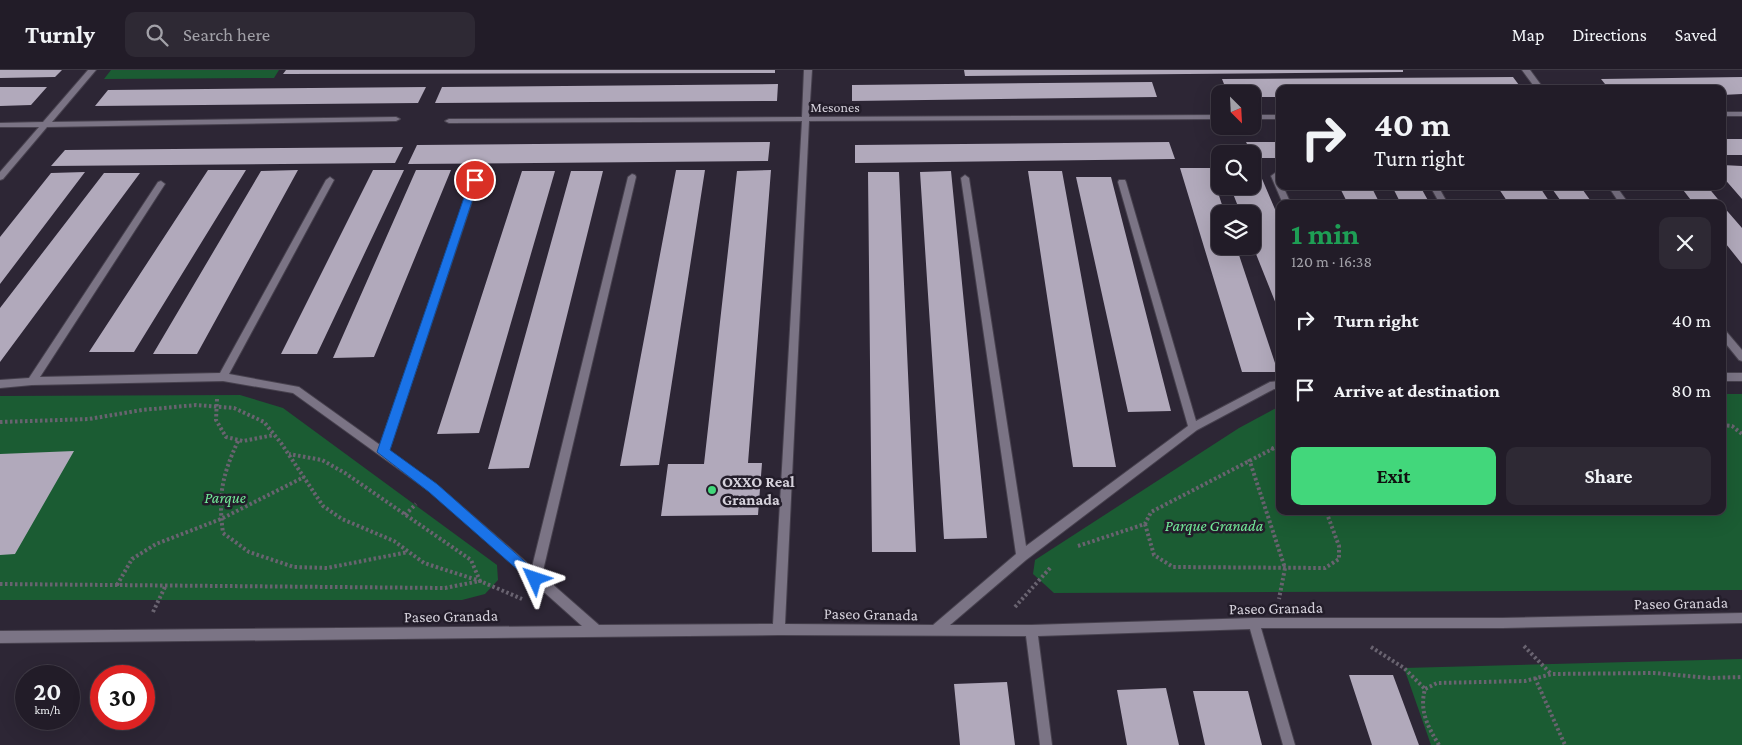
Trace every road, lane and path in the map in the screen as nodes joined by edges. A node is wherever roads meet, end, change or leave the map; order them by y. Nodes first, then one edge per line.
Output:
1 (92, 70) edge
2 (808, 70) edge
3 (1526, 70) edge
4 (1537, 85) edge
5 (1726, 114) edge
6 (1742, 114) edge
7 (1276, 116) edge
8 (1211, 117) edge
9 (1261, 117) edge
10 (396, 119) dead end
11 (805, 120) junction
12 (449, 121) dead end
13 (0, 125) edge
14 (44, 125) junction
15 (0, 176) edge
16 (632, 177) dead end
17 (965, 178) dead end
18 (330, 180) dead end
19 (475, 180) dead end
20 (1122, 182) dead end
21 (160, 184) dead end
22 (1726, 337) edge
23 (1742, 358) edge
24 (223, 377) junction
25 (1726, 377) edge
26 (1742, 377) edge
27 (32, 381) junction
28 (0, 384) edge
29 (1276, 385) edge
30 (215, 406) junction
31 (0, 422) edge
32 (1726, 425) edge
33 (1194, 426) junction
34 (1742, 434) edge
35 (274, 435) junction
36 (238, 441) junction
37 (1276, 446) edge
38 (1270, 448) junction
39 (1276, 450) edge
40 (383, 452) junction
41 (289, 454) junction
42 (1249, 459) junction
43 (304, 477) junction
44 (1328, 515) edge
45 (221, 519) junction
46 (1144, 524) junction
47 (1075, 547) dead end
48 (408, 552) junction
49 (1022, 556) junction
50 (1053, 564) dead end
51 (1285, 568) junction
52 (535, 579) junction
53 (480, 581) junction
54 (0, 584) edge
55 (117, 585) junction
56 (525, 600) dead end
57 (1742, 618) edge
58 (1254, 623) junction
59 (1333, 623) junction
60 (1274, 624) junction
61 (779, 629) junction
62 (596, 630) junction
63 (934, 631) junction
64 (994, 631) junction
65 (1030, 631) junction
66 (0, 637) edge
67 (1742, 677) edge
68 (1535, 678) junction
69 (1425, 689) junction
70 (1046, 745) edge
71 (1289, 745) edge
72 (1439, 745) edge
73 (1566, 745) edge

1 - 14 street
2 - 11 street
3 - 4 street
5 - 6 street
7 - 9 street
8 - 11 street, Mesones
10 - 14 street
11 - 12 street, Mesones
11 - 61 street
13 - 14 street
14 - 15 street
16 - 52 street
17 - 49 street
18 - 24 street
19 - 40 street
20 - 33 street
21 - 27 street
22 - 23 street
24 - 27 street
24 - 30 path
24 - 40 street
25 - 26 street
27 - 28 street
29 - 33 street
30 - 31 path
30 - 35 path
30 - 36 path
32 - 34 path
33 - 49 street
35 - 36 path
35 - 41 path
36 - 45 path
37 - 38 path
38 - 39 path
38 - 42 path
40 - 52 street
41 - 43 path
41 - 53 path
42 - 46 path
42 - 51 path
43 - 45 path
43 - 48 path
44 - 51 path
45 - 48 path
45 - 55 path
46 - 47 path
46 - 51 path
48 - 53 path
49 - 63 street
50 - 64 path
51 - 60 path
52 - 62 street
53 - 55 path
53 - 56 path
54 - 55 path
57 - 59 street, Paseo Granada
58 - 60 street, Paseo Granada
58 - 65 street, Paseo Granada
58 - 71 street
59 - 60 street, Paseo Granada
59 - 69 path
61 - 62 street, Paseo Granada
61 - 63 street, Paseo Granada
62 - 66 street, Paseo Granada
63 - 64 street, Paseo Granada
64 - 65 street, Paseo Granada
65 - 70 street
67 - 68 path
68 - 69 path
68 - 73 path
69 - 72 path

